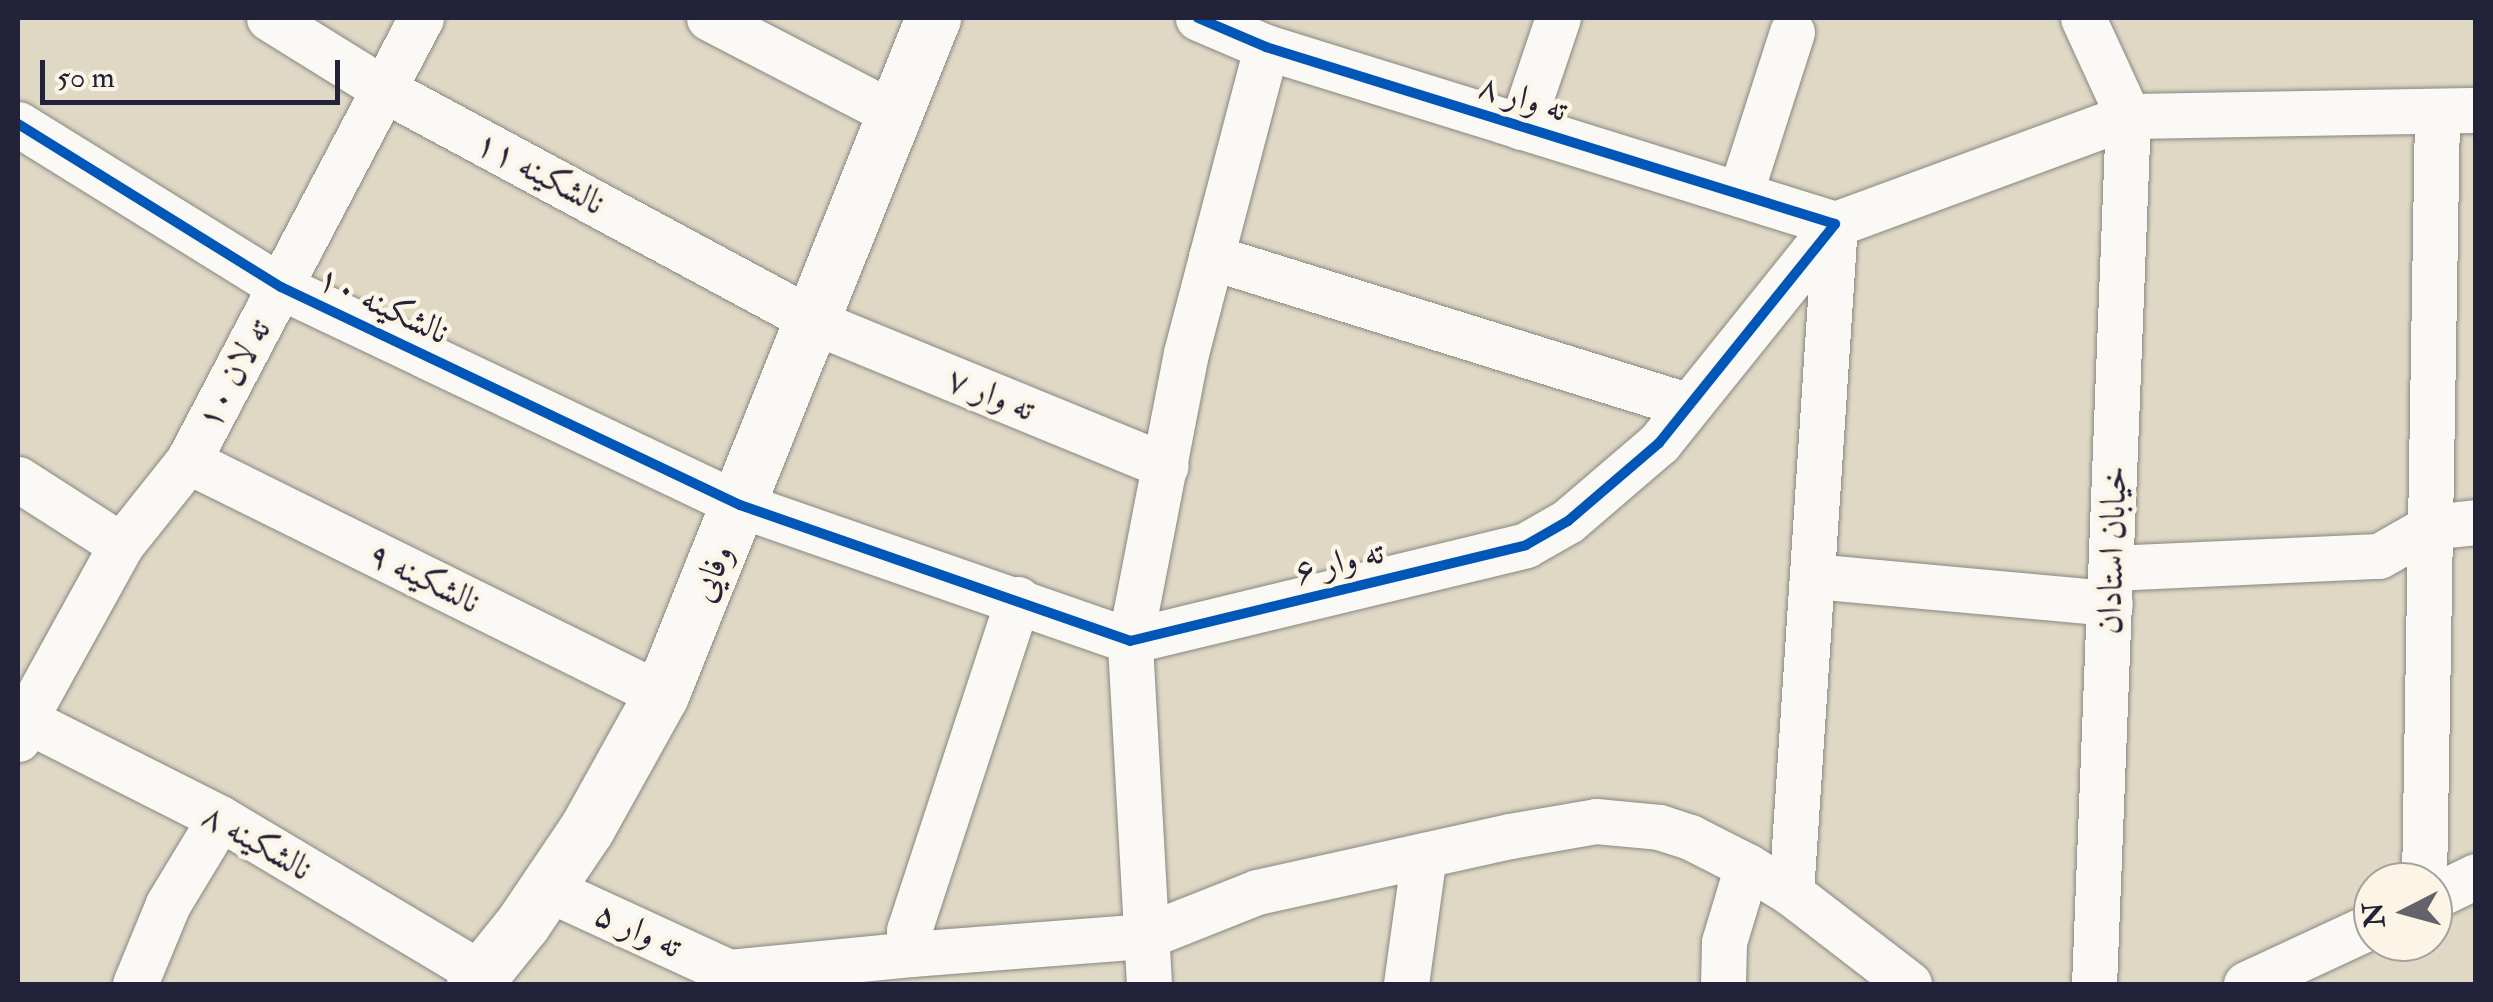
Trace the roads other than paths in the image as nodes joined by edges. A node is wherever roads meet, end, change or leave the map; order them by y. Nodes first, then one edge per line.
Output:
1 (270, 18) edge
2 (421, 18) edge
3 (709, 18) edge
4 (934, 18) edge
5 (1198, 18) edge
6 (1558, 18) edge
7 (2083, 18) edge
8 (1792, 32) dead end
9 (1266, 47) junction
10 (385, 90) junction
11 (2456, 110) edge
12 (896, 114) junction
13 (2128, 116) junction
14 (1521, 126) junction
15 (24, 141) edge
16 (1740, 194) junction
17 (1835, 224) junction
18 (1211, 258) junction
19 (281, 287) junction
20 (815, 322) junction
21 (1688, 406) junction
22 (188, 460) junction
23 (1166, 466) junction
24 (18, 480) edge
25 (740, 505) junction
26 (2476, 522) edge
27 (2430, 527) junction
28 (121, 545) junction
29 (1812, 576) junction
30 (2111, 585) junction
31 (1018, 599) junction
32 (1130, 641) junction
33 (661, 696) junction
34 (20, 725) edge
35 (220, 818) junction
36 (1424, 855) junction
37 (2424, 862) edge
38 (1746, 866) junction
39 (2476, 876) edge
40 (2453, 887) edge
41 (546, 888) junction
42 (1791, 893) junction
43 (2353, 934) edge
44 (1146, 936) junction
45 (911, 954) junction
46 (728, 978) edge
47 (478, 980) edge
48 (134, 984) edge
49 (1149, 984) edge
50 (1406, 984) edge
51 (1723, 984) edge
52 (1909, 984) edge
53 (2094, 984) edge
54 (2246, 984) edge

1 - 10 street, نالشکینه ۱۱
2 - 10 street, ته لان ۱۰
3 - 12 street
4 - 12 street, وفایی
5 - 9 street, ته وار ۸
6 - 14 street
7 - 13 street
8 - 16 street
9 - 14 street, ته وار ۸
9 - 18 street
10 - 19 street, ته لان ۱۰
10 - 20 street, نالشکینه ۱۱
11 - 13 street
11 - 27 street
12 - 20 street, وفایی
13 - 17 street
13 - 30 street, خیابان استادان
14 - 16 street, ته وار ۸
15 - 19 street, نالشکینه ۱۰
16 - 17 street, ته وار ۸
17 - 21 street, ته وار ۶
17 - 29 street
18 - 21 street
18 - 23 street
19 - 22 street, ته لان ۱۰
19 - 25 street, نالشکینه ۱۰
20 - 23 street, ته وار ۷
20 - 25 street, وفایی
21 - 32 street, ته وار ۶
22 - 28 street, ته لان ۱۰
22 - 33 street, نالشکینه ۹
23 - 32 street
24 - 28 street
25 - 31 street
25 - 33 street, وفایی
26 - 27 street
27 - 30 street
27 - 37 street
28 - 34 street, ته لان ۱۰
29 - 30 street
29 - 42 street
30 - 53 street, خیابان استادان
31 - 32 street
31 - 45 street
32 - 44 street
33 - 41 street, وفایی
34 - 35 street, نالشکینه ۸
35 - 47 street, نالشکینه ۸
35 - 48 street
36 - 38 street
36 - 44 street
36 - 50 street
38 - 42 street
38 - 51 street
39 - 40 street
41 - 46 street, ته وار ۵
41 - 47 street, وفایی
42 - 52 street
43 - 54 street
44 - 45 street
44 - 49 street
45 - 46 street

